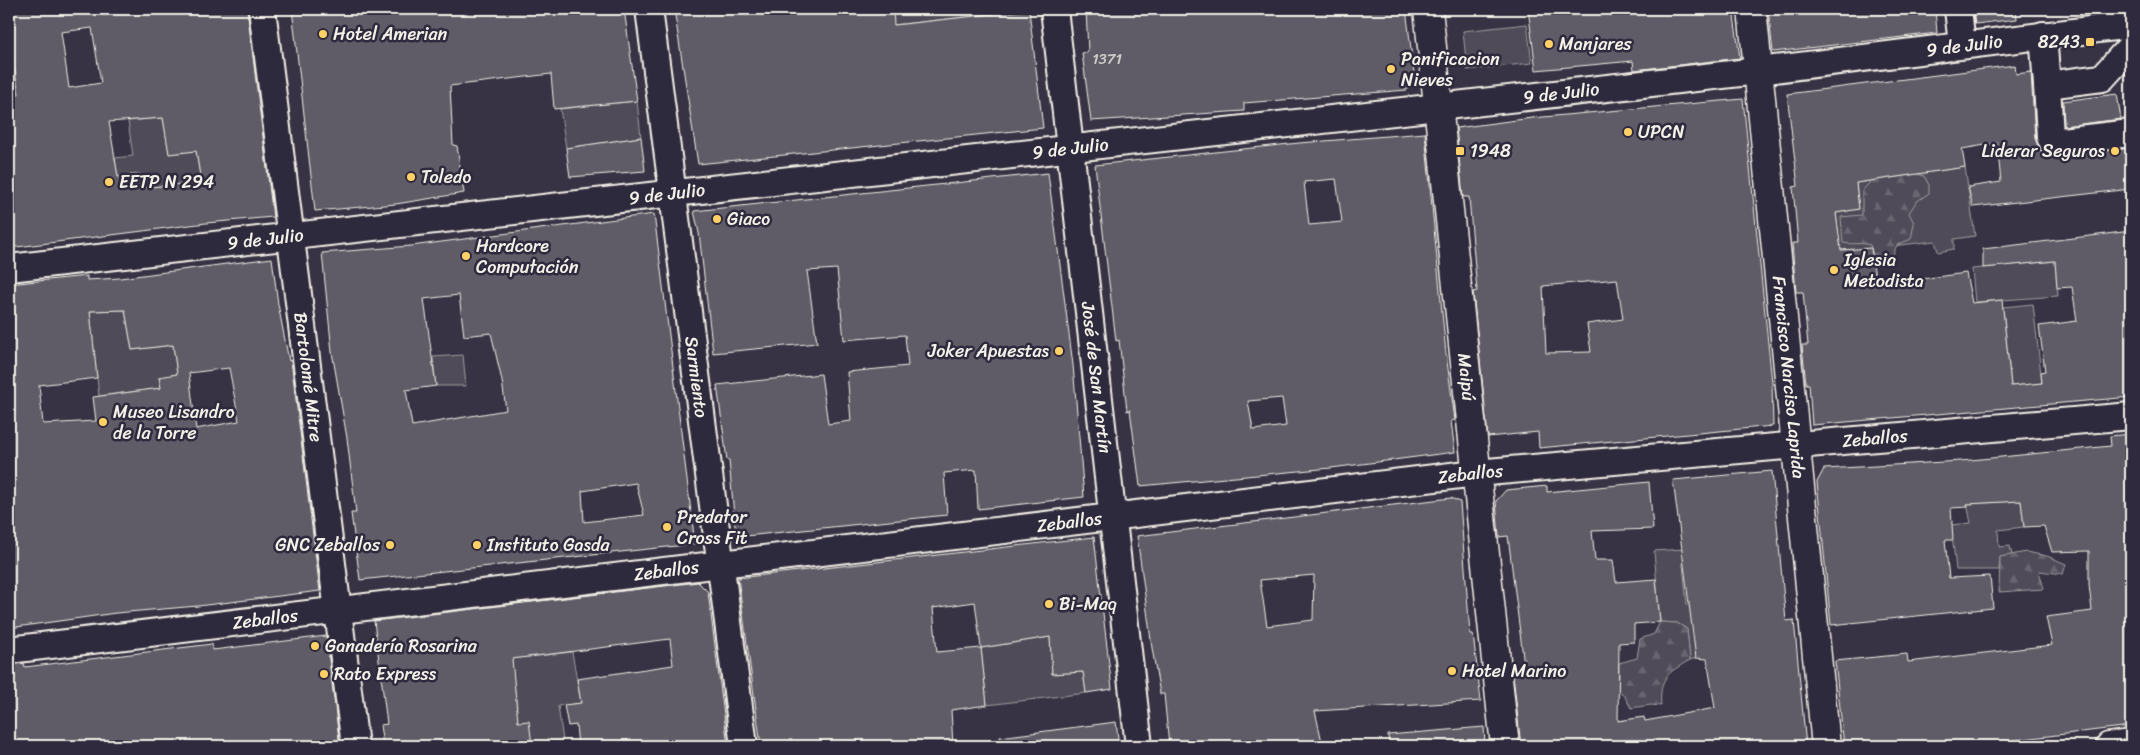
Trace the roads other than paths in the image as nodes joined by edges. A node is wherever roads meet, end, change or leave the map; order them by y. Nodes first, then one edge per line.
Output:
1 (262, 9) edge
2 (650, 9) edge
3 (1054, 9) edge
4 (1428, 9) edge
5 (1752, 9) edge
6 (1958, 9) edge
7 (2131, 25) edge
8 (2043, 36) junction
9 (1962, 45) junction
10 (2131, 46) edge
11 (1758, 71) junction
12 (2047, 85) junction
13 (1439, 107) junction
14 (2131, 133) edge
15 (1070, 148) junction
16 (673, 193) junction
17 (291, 236) junction
18 (9, 268) edge
19 (2131, 416) edge
20 (1795, 445) junction
21 (1476, 473) junction
22 (1113, 517) junction
23 (720, 564) junction
24 (338, 610) junction
25 (9, 650) edge
26 (2131, 743) edge
27 (355, 746) edge
28 (744, 746) edge
29 (1139, 746) edge
30 (1504, 746) edge
31 (1826, 746) edge
32 (2108, 746) edge

1 - 17 street, Bartolomé Mitre
2 - 16 street, Sarmiento
3 - 15 street, José de San Martín
4 - 13 main road, Maipú
5 - 11 main road, Francisco Narciso Laprida
6 - 9 street
7 - 8 street, 9 de Julio
8 - 9 street, 9 de Julio
8 - 12 street
9 - 11 street, 9 de Julio
10 - 12 street
11 - 13 street, 9 de Julio
11 - 20 main road, Francisco Narciso Laprida
12 - 14 street
13 - 15 street, 9 de Julio
13 - 21 main road, Maipú
15 - 16 street, 9 de Julio
15 - 22 street, José de San Martín
16 - 17 street, 9 de Julio
16 - 23 street, Sarmiento
17 - 18 street, 9 de Julio
17 - 24 street, Bartolomé Mitre
19 - 20 street, Zeballos
20 - 21 street, Zeballos
20 - 31 main road, Francisco Narciso Laprida
21 - 22 street, Zeballos
21 - 30 main road, Maipú
22 - 23 street, Zeballos
22 - 29 street, José de San Martín
23 - 24 street, Zeballos
23 - 28 street, Sarmiento
24 - 25 street, Zeballos
24 - 27 street, Bartolomé Mitre
26 - 32 street

